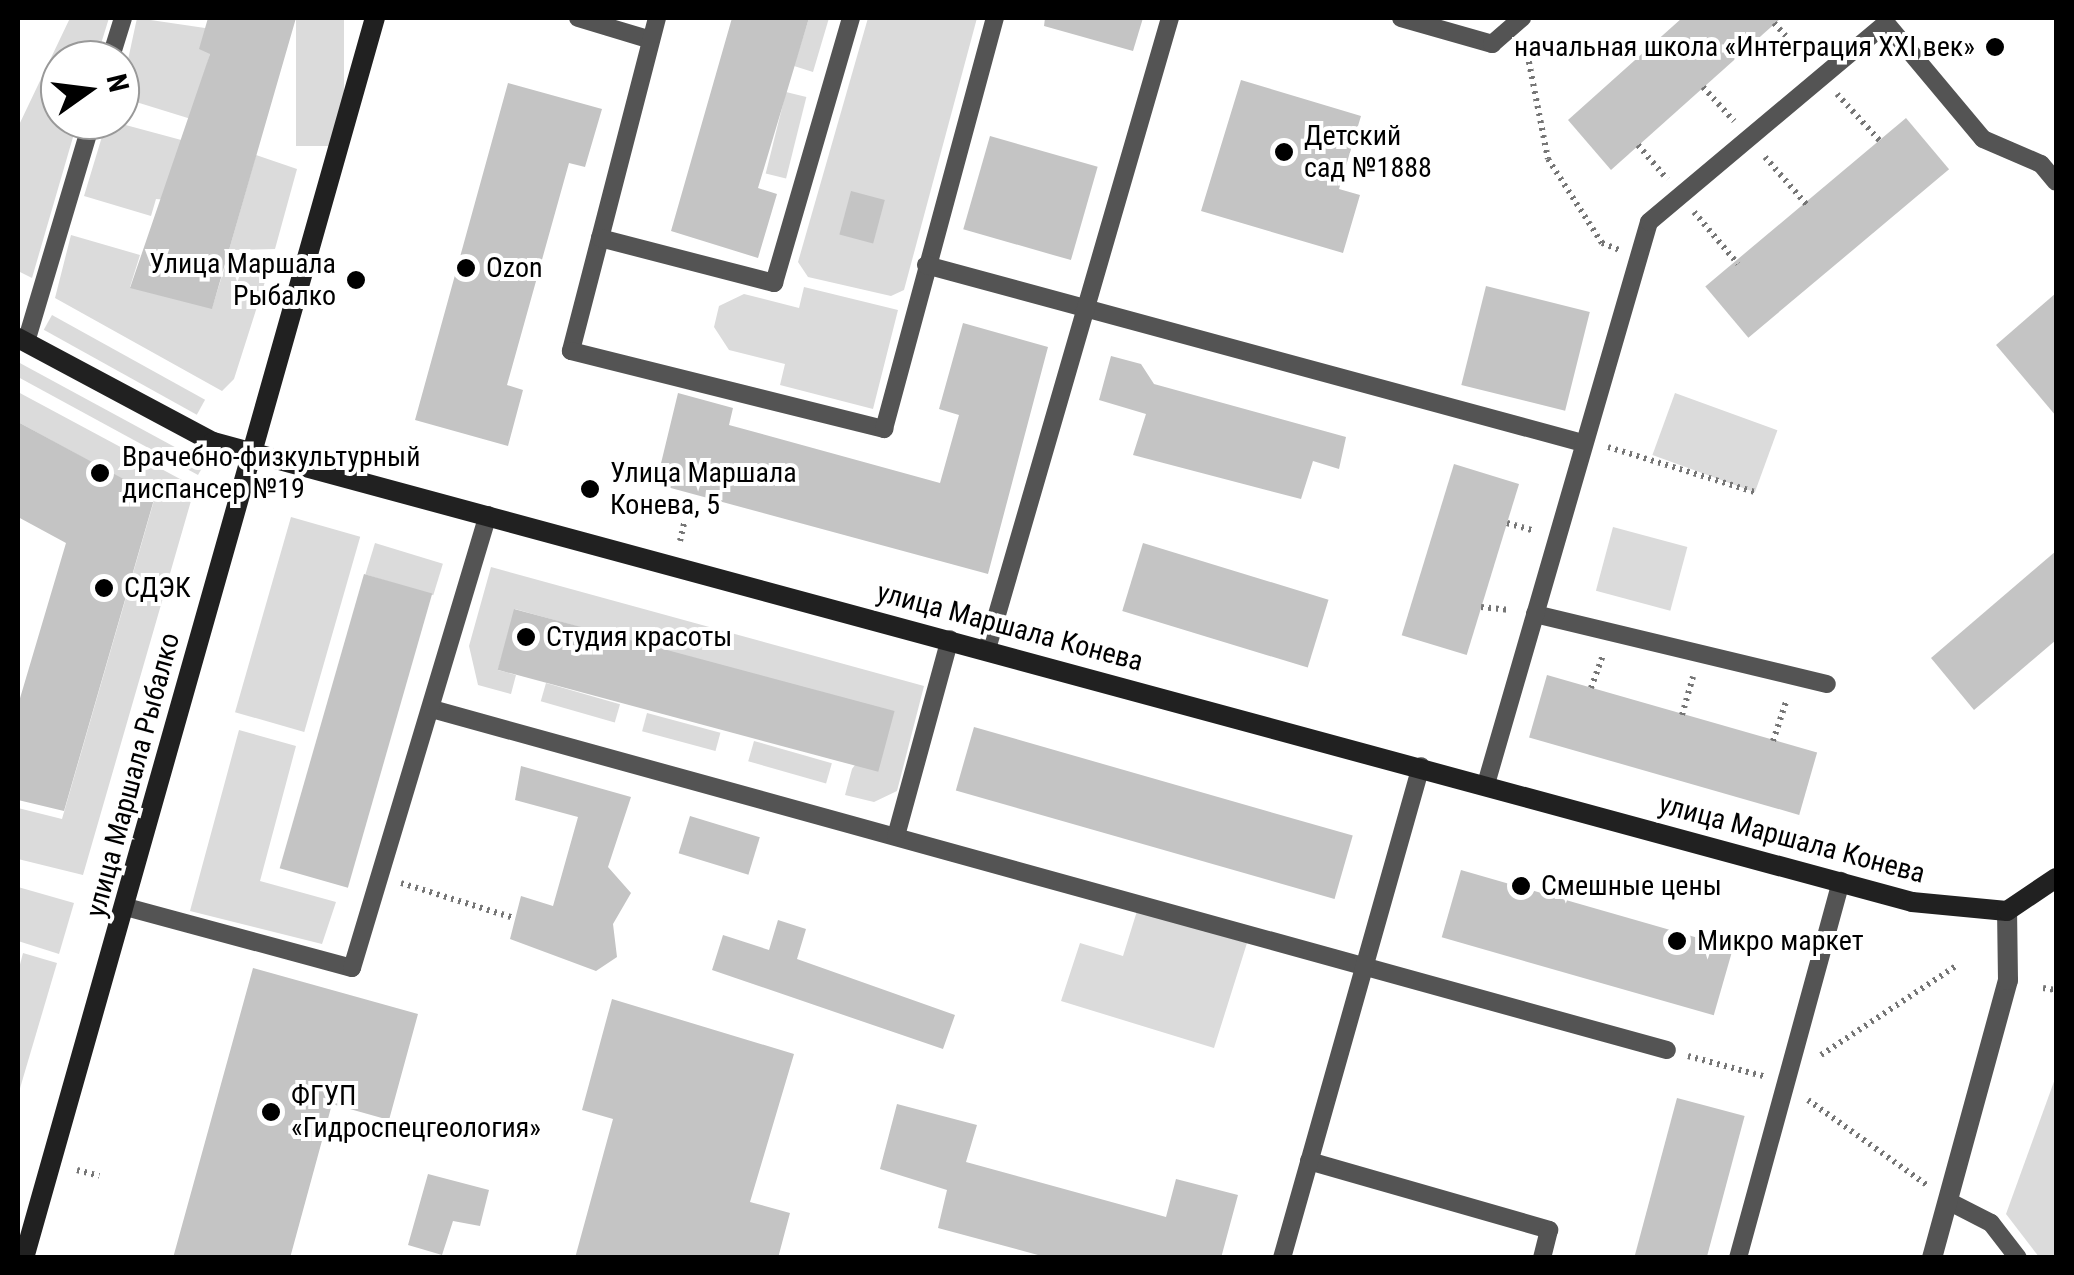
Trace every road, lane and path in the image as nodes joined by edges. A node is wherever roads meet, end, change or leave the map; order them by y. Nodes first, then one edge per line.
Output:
1 (374, 18) edge
2 (578, 18) edge
3 (658, 18) edge
4 (851, 18) edge
5 (996, 18) edge
6 (1170, 18) edge
7 (1401, 18) edge
8 (1521, 18) edge
9 (651, 40) junction
10 (86, 140) edge
11 (2056, 182) edge
12 (600, 238) junction
13 (1638, 259) junction
14 (926, 265) junction
15 (1085, 311) junction
16 (22, 340) edge
17 (1583, 443) junction
18 (253, 451) junction
19 (1754, 492) dead end
20 (488, 514) junction
21 (1535, 614) junction
22 (950, 639) junction
23 (987, 649) junction
24 (1700, 654) junction
25 (1795, 678) junction
26 (1827, 684) dead end
27 (432, 709) junction
28 (1682, 714) dead end
29 (1773, 741) dead end
30 (1421, 766) junction
31 (1486, 784) junction
32 (896, 836) junction
33 (380, 877) junction
34 (2056, 878) edge
35 (1841, 881) junction
36 (126, 907) junction
37 (2008, 911) junction
38 (514, 918) dead end
39 (1365, 964) junction
40 (1956, 966) dead end
41 (2043, 988) dead end
42 (2056, 990) edge
43 (1667, 1050) joint
44 (1782, 1081) junction
45 (1310, 1161) junction
46 (1948, 1201) junction
47 (24, 1258) edge
48 (1282, 1258) edge
49 (1542, 1258) edge
50 (1738, 1258) edge
51 (1932, 1258) edge
52 (2018, 1258) edge

1 - 18 street, улица Маршала Рыбалко
2 - 9 lane
3 - 9 lane
4 - 12 lane
5 - 14 lane
6 - 15 lane
7 - 8 lane
8 - 13 path
9 - 12 lane
10 - 16 lane
11 - 13 lane
12 - 14 lane
13 - 17 lane
14 - 15 lane
15 - 17 lane
15 - 23 lane
16 - 18 street, улица Маршала Конева
17 - 19 path
17 - 21 lane
18 - 20 street, улица Маршала Конева
18 - 36 street, улица Маршала Рыбалко
20 - 22 street, улица Маршала Конева
20 - 27 lane
21 - 24 lane
21 - 31 lane
22 - 23 street, улица Маршала Конева
22 - 32 lane
23 - 30 street, улица Маршала Конева
24 - 25 lane
24 - 28 path
25 - 26 lane
25 - 29 path
27 - 32 lane
27 - 33 lane
30 - 31 street, улица Маршала Конева
30 - 39 lane
31 - 35 street, улица Маршала Конева
32 - 39 lane
33 - 36 lane
33 - 38 path
34 - 37 street
35 - 37 street, улица Маршала Конева
35 - 44 lane
36 - 47 street, улица Маршала Рыбалко
37 - 46 street
39 - 43 lane
39 - 45 lane
40 - 44 path
41 - 42 path
43 - 44 path
44 - 46 path
44 - 50 lane
45 - 48 lane
45 - 49 lane
46 - 51 street
46 - 52 lane

